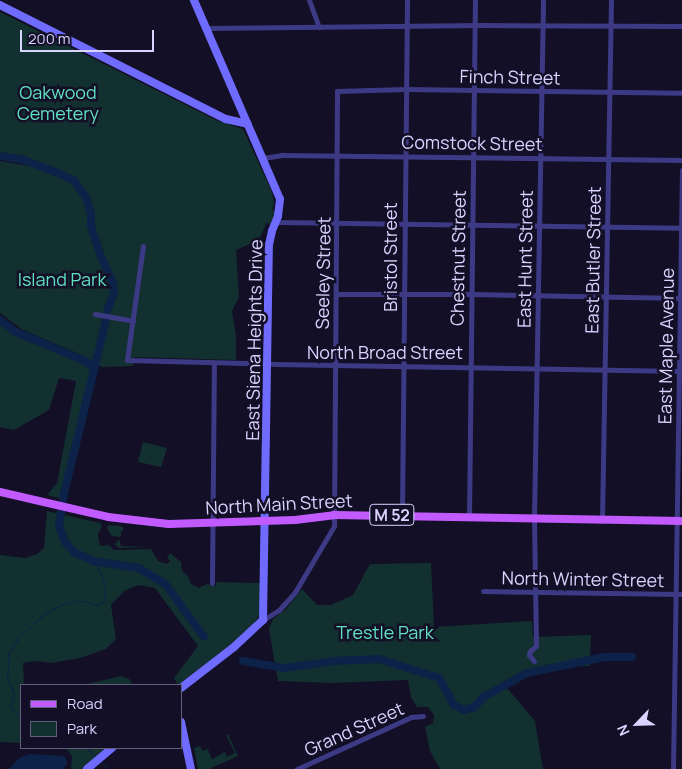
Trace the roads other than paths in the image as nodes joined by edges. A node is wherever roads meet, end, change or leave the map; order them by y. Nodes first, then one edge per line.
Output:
1 (194, 0) edge
2 (309, 0) edge
3 (407, 0) edge
4 (475, 0) edge
5 (543, 0) edge
6 (611, 0) edge
7 (0, 5) edge
8 (475, 25) junction
9 (542, 25) junction
10 (611, 25) junction
11 (406, 26) junction
12 (682, 26) edge
13 (319, 27) junction
14 (206, 28) junction
15 (406, 89) junction
16 (474, 90) junction
17 (337, 91) joint
18 (542, 91) junction
19 (610, 92) junction
20 (682, 92) edge
21 (247, 124) junction
22 (338, 155) junction
23 (404, 156) junction
24 (473, 157) junction
25 (263, 158) junction
26 (540, 158) junction
27 (609, 159) junction
28 (682, 160) edge
29 (682, 170) edge
30 (277, 222) junction
31 (338, 223) junction
32 (404, 224) junction
33 (472, 225) junction
34 (540, 226) junction
35 (608, 226) junction
36 (681, 228) edge
37 (143, 246) dead end
38 (336, 294) junction
39 (404, 294) junction
40 (472, 294) junction
41 (539, 296) junction
42 (607, 297) junction
43 (681, 298) edge
44 (95, 314) dead end
45 (132, 321) junction
46 (214, 363) junction
47 (266, 364) junction
48 (335, 366) junction
49 (404, 366) junction
50 (471, 366) junction
51 (537, 368) junction
52 (605, 368) junction
53 (681, 370) edge
54 (0, 492) edge
55 (334, 515) junction
56 (402, 515) junction
57 (469, 517) junction
58 (534, 518) junction
59 (602, 520) junction
60 (265, 521) junction
61 (680, 521) edge
62 (212, 522) junction
63 (212, 583) dead end
64 (483, 591) dead end
65 (534, 592) junction
66 (675, 594) junction
67 (682, 594) edge
68 (263, 620) junction
69 (534, 661) dead end
70 (182, 687) edge
71 (423, 716) dead end
72 (182, 727) edge
73 (110, 749) edge
74 (87, 769) edge
75 (191, 769) edge
76 (297, 769) edge
77 (673, 769) edge

1 - 14 street, East Siena Heights Drive
2 - 13 street
3 - 11 street, Bristol Street
4 - 8 street, Chestnut Street
5 - 9 street, East Hunt Street
6 - 10 street, East Butler Street
7 - 21 street
8 - 9 street
8 - 11 street
8 - 16 street, Chestnut Street
9 - 10 street
9 - 18 street, East Hunt Street
10 - 12 street
10 - 19 street, East Butler Street
11 - 13 street
11 - 15 street, Bristol Street
13 - 14 street
14 - 21 street, East Siena Heights Drive
15 - 16 street, Finch Street
15 - 17 street, Finch Street
15 - 23 street, Bristol Street
16 - 18 street, Finch Street
16 - 24 street, Chestnut Street
17 - 22 street, Seeley Street
18 - 19 street, Finch Street
18 - 26 street, East Hunt Street
19 - 20 street, Finch Street
19 - 27 street, East Butler Street
21 - 25 street, East Siena Heights Drive
22 - 23 street, Comstock Street
22 - 25 street, Comstock Street
22 - 31 street, Seeley Street
23 - 24 street, Comstock Street
23 - 32 street, Bristol Street
24 - 26 street, Comstock Street
24 - 33 street, Chestnut Street
25 - 30 street, East Siena Heights Drive
26 - 27 street, Comstock Street
26 - 34 street, East Hunt Street
27 - 28 street, Comstock Street
27 - 35 street, East Butler Street
29 - 36 street, East Maple Avenue
30 - 31 street
30 - 47 street, East Siena Heights Drive
31 - 32 street
31 - 38 street, Seeley Street
32 - 33 street
32 - 39 street, Bristol Street
33 - 34 street
33 - 40 street, Chestnut Street
34 - 35 street
34 - 41 street, East Hunt Street
35 - 36 street
35 - 42 street, East Butler Street
36 - 43 street, East Maple Avenue
37 - 45 street, North Broad Street
38 - 39 street
38 - 48 street, Seeley Street
39 - 40 street
39 - 49 street, Bristol Street
40 - 41 street
40 - 50 street, Chestnut Street
41 - 42 street
41 - 51 street, East Hunt Street
42 - 43 street
42 - 52 street, East Butler Street
43 - 53 street, East Maple Avenue
44 - 45 street
45 - 46 street, North Broad Street
46 - 47 street, North Broad Street
46 - 62 street
47 - 48 street, North Broad Street
47 - 60 street, East Siena Heights Drive
48 - 49 street, North Broad Street
48 - 55 street, Seeley Street
49 - 50 street, North Broad Street
49 - 56 street, Bristol Street
50 - 51 street, North Broad Street
50 - 57 street, Chestnut Street
51 - 52 street, North Broad Street
51 - 58 street, East Hunt Street
52 - 53 street, North Broad Street
52 - 59 street, East Butler Street
53 - 61 street, East Maple Avenue
54 - 62 main road, North Main Street / M 52
55 - 56 main road, North Main Street / M 52
55 - 60 main road, North Main Street / M 52
55 - 68 street, Seeley Street
56 - 57 main road, North Main Street / M 52
57 - 58 main road, North Main Street / M 52
58 - 59 main road, North Main Street / M 52
58 - 65 street, East Hunt Street
59 - 61 main road, North Main Street / M 52
60 - 62 main road, North Main Street / M 52
60 - 68 street, East Siena Heights Drive
61 - 66 street, East Maple Avenue
62 - 63 street
64 - 65 street, North Winter Street
65 - 66 street, North Winter Street
65 - 69 street, East Hunt Street
66 - 67 street, North Winter Street
66 - 77 street, East Maple Avenue
68 - 70 street
71 - 76 street, Grand Street
72 - 75 street
73 - 74 street

